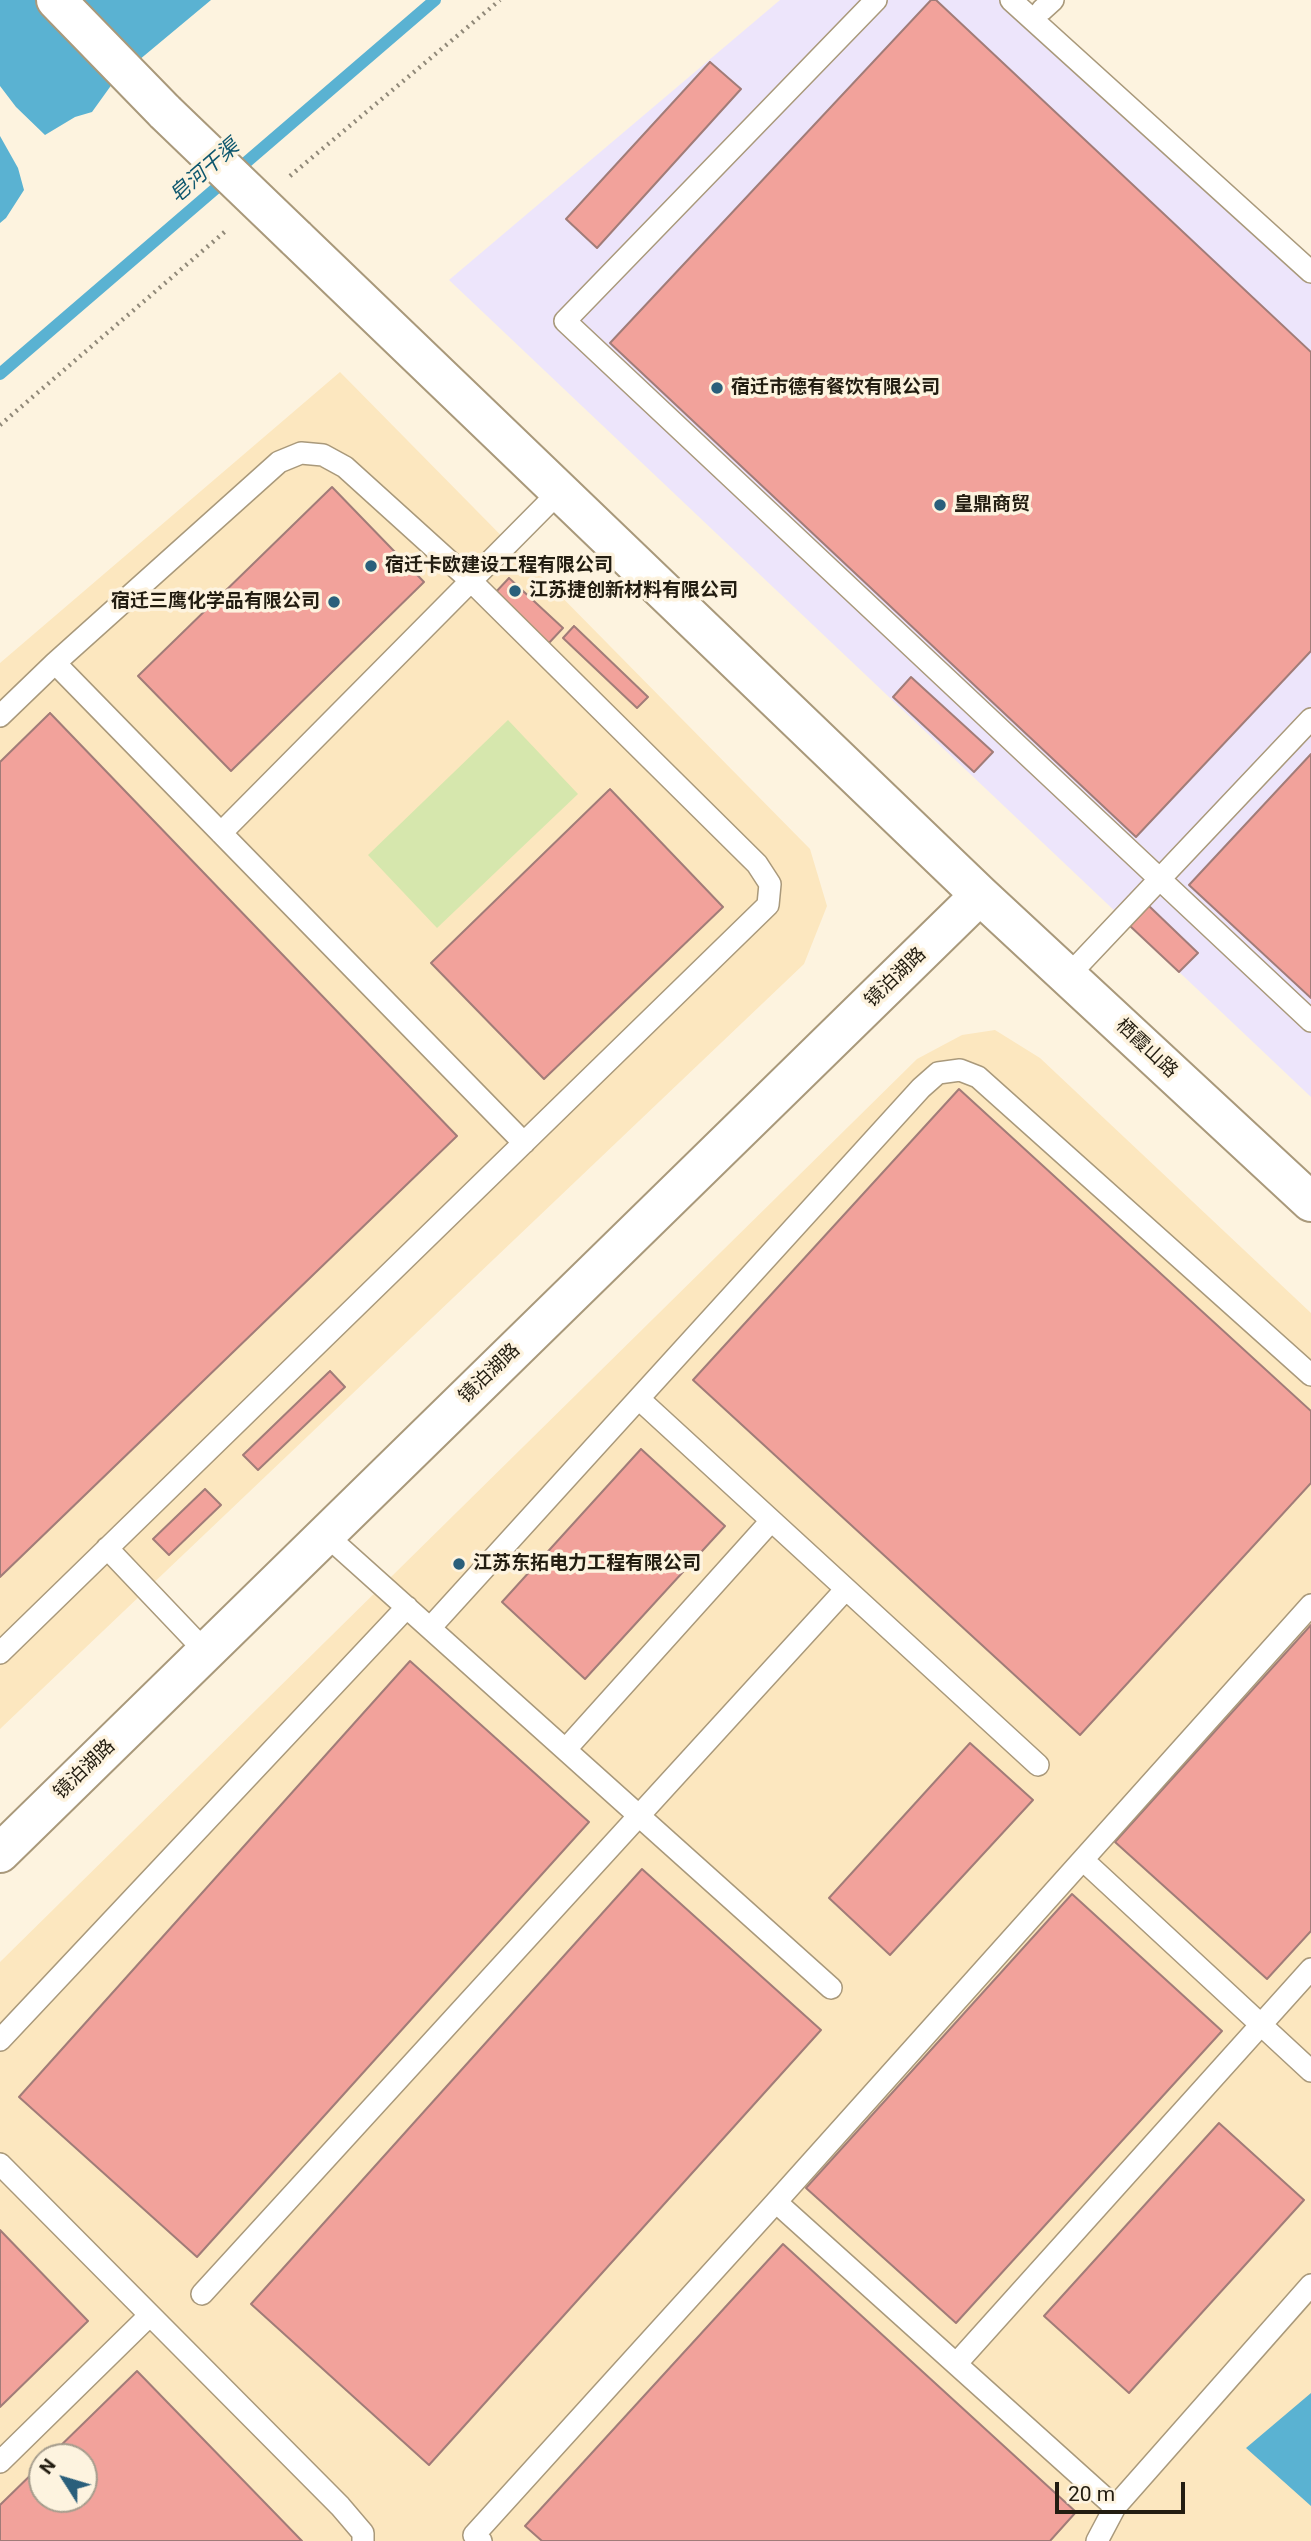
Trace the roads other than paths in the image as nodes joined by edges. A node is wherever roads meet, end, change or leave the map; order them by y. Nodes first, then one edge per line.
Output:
1 (56, 0) edge
2 (876, 0) edge
3 (1011, 0) edge
4 (1042, 3) edge
5 (1311, 252) edge
6 (1311, 272) edge
7 (560, 491) junction
8 (471, 581) junction
9 (55, 663) junction
10 (0, 716) edge
11 (1311, 719) edge
12 (221, 833) junction
13 (1160, 880) junction
14 (980, 895) junction
15 (1068, 976) junction
16 (1311, 1021) edge
17 (524, 1143) junction
18 (1311, 1202) edge
19 (1311, 1375) edge
20 (639, 1399) junction
21 (771, 1521) junction
22 (326, 1535) junction
23 (107, 1548) junction
24 (846, 1589) junction
25 (1311, 1605) edge
26 (407, 1607) junction
27 (430, 1628) junction
28 (206, 1652) junction
29 (0, 1653) edge
30 (566, 1749) junction
31 (1038, 1765) dead end
32 (639, 1815) junction
33 (0, 1853) edge
34 (1083, 1860) junction
35 (1311, 1969) edge
36 (831, 1988) dead end
37 (1261, 2025) junction
38 (0, 2040) edge
39 (1311, 2071) edge
40 (0, 2164) edge
41 (776, 2202) junction
42 (1311, 2285) edge
43 (202, 2294) dead end
44 (150, 2315) junction
45 (956, 2364) junction
46 (0, 2462) edge
47 (1115, 2507) junction
48 (363, 2541) edge
49 (481, 2541) edge
50 (1097, 2541) edge

1 - 7 street, 栖霞山路, bridge
2 - 13 lane
3 - 6 lane
4 - 5 lane
7 - 8 lane
7 - 14 street, 栖霞山路
8 - 9 lane
8 - 12 lane
8 - 17 lane
9 - 10 lane
9 - 12 lane
11 - 13 lane
12 - 17 lane
13 - 15 lane
13 - 16 lane
14 - 15 street, 栖霞山路
14 - 22 street, 镜泊湖路
15 - 18 street, 栖霞山路
17 - 23 lane
19 - 20 lane
20 - 21 lane
20 - 27 lane
21 - 24 lane
21 - 30 lane
22 - 26 lane
22 - 28 street, 镜泊湖路
23 - 28 lane
23 - 29 lane
24 - 31 lane
24 - 32 lane
25 - 34 lane
26 - 27 lane
26 - 38 lane
27 - 30 lane
28 - 33 street, 镜泊湖路
30 - 32 lane
32 - 36 lane
32 - 43 lane
34 - 37 lane
34 - 41 lane
35 - 37 lane
37 - 39 lane
37 - 45 lane
40 - 44 lane
41 - 45 lane
41 - 49 lane
42 - 47 lane
44 - 46 lane
44 - 48 lane
45 - 47 lane
47 - 50 lane

